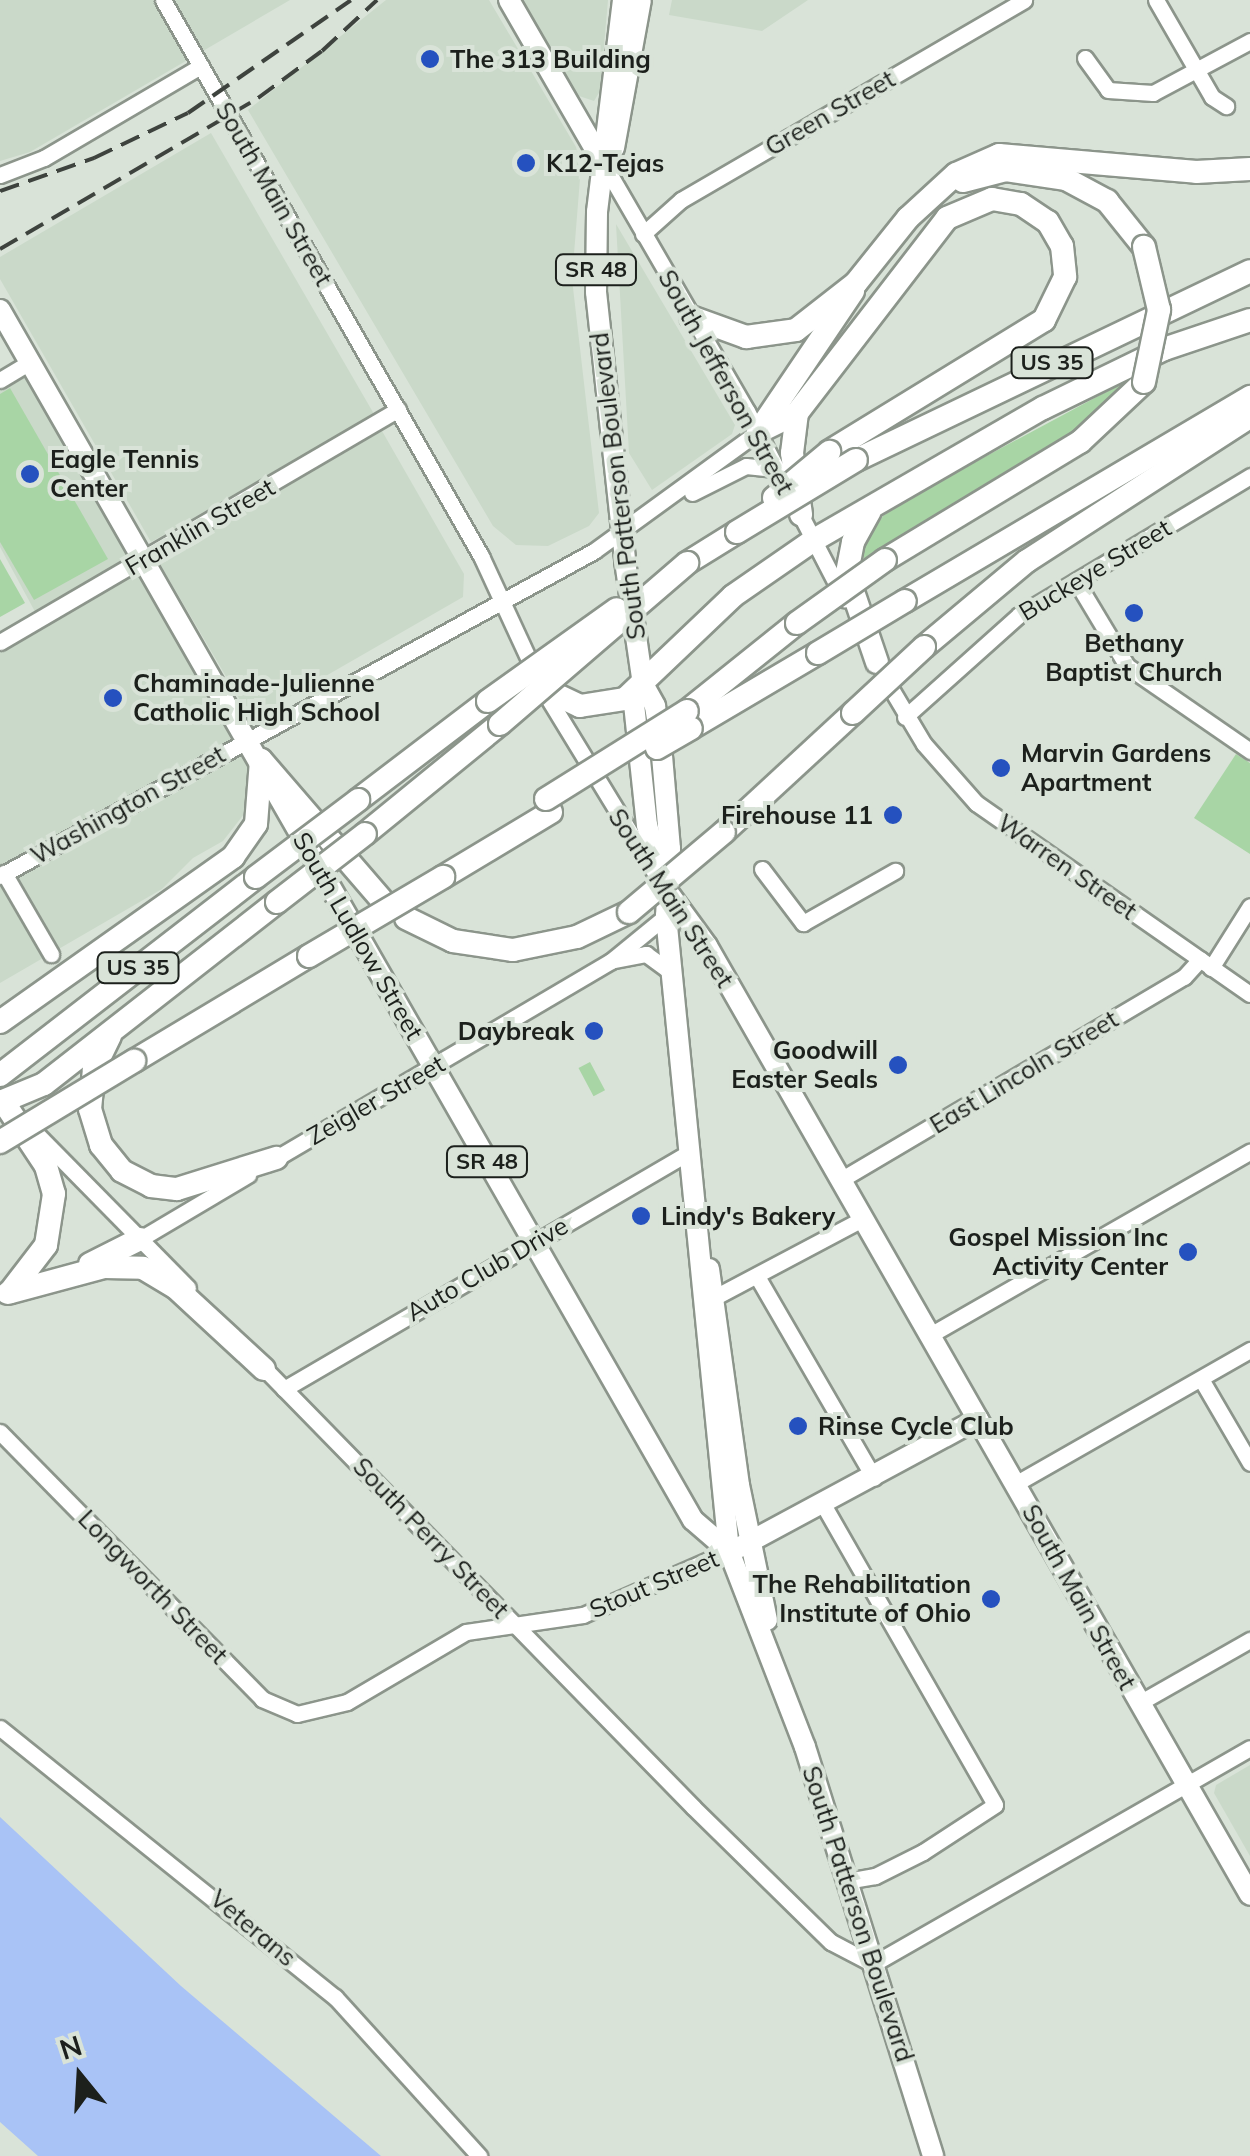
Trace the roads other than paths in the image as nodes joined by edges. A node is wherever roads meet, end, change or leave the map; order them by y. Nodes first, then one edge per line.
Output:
1 (163, 0) edge
2 (508, 0) edge
3 (623, 0) edge
4 (642, 0) edge
5 (989, 0) edge
6 (1024, 0) edge
7 (1156, 0) edge
8 (998, 16) junction
9 (1250, 41) edge
10 (1086, 58) dead end
11 (201, 66) junction
12 (1196, 72) junction
13 (612, 97) junction
14 (1226, 106) dead end
15 (570, 107) junction
16 (606, 168) junction
17 (1250, 168) edge
18 (0, 175) edge
19 (945, 186) junction
20 (643, 234) junction
21 (1250, 270) edge
22 (856, 283) junction
23 (0, 310) edge
24 (691, 317) junction
25 (1250, 320) edge
26 (30, 362) junction
27 (0, 380) edge
28 (1250, 397) edge
29 (398, 410) junction
30 (798, 413) junction
31 (1250, 416) edge
32 (758, 432) junction
33 (777, 469) junction
34 (1250, 476) edge
35 (670, 501) junction
36 (879, 503) junction
37 (800, 514) junction
38 (624, 531) junction
39 (737, 532) junction
40 (814, 540) junction
41 (145, 558) junction
42 (687, 564) junction
43 (1076, 581) junction
44 (504, 600) junction
45 (0, 642) edge
46 (877, 662) junction
47 (643, 684) junction
48 (542, 688) junction
49 (906, 717) junction
50 (689, 720) junction
51 (248, 739) junction
52 (1250, 752) edge
53 (261, 760) junction
54 (762, 869) dead end
55 (895, 871) dead end
56 (2, 874) edge
57 (664, 887) junction
58 (381, 899) dead end
59 (1250, 906) edge
60 (666, 916) junction
61 (406, 918) dead end
62 (51, 954) dead end
63 (612, 961) junction
64 (1206, 963) junction
65 (672, 973) junction
66 (1250, 994) edge
67 (0, 1022) edge
68 (112, 1033) junction
69 (434, 1067) junction
70 (0, 1075) edge
71 (2, 1099) edge
72 (0, 1142) edge
73 (692, 1151) junction
74 (1250, 1152) edge
75 (276, 1158) junction
76 (842, 1179) junction
77 (698, 1208) junction
78 (864, 1218) junction
79 (140, 1239) junction
80 (534, 1242) junction
81 (758, 1278) junction
82 (45, 1282) junction
83 (5, 1293) edge
84 (715, 1297) junction
85 (930, 1335) junction
86 (1250, 1350) edge
87 (264, 1369) junction
88 (1201, 1379) junction
89 (284, 1388) junction
90 (978, 1419) junction
91 (0, 1432) edge
92 (1250, 1463) edge
93 (874, 1478) junction
94 (1015, 1484) junction
95 (824, 1506) junction
96 (739, 1548) junction
97 (513, 1622) junction
98 (1250, 1640) edge
99 (1138, 1703) junction
100 (320, 1711) joint
101 (0, 1728) edge
102 (1250, 1748) edge
103 (1185, 1784) junction
104 (848, 1881) junction
105 (1250, 1895) edge
106 (873, 1964) junction
107 (479, 2156) edge
108 (933, 2156) edge

1 - 11 street, South Main Street
2 - 15 main road, South Jefferson Street
3 - 13 main road, South Patterson Boulevard
4 - 16 main road, South Patterson Boulevard
5 - 8 street
6 - 8 street, Green Street
7 - 12 street
8 - 20 street, Green Street
9 - 12 street
10 - 12 street
11 - 18 street
11 - 29 street, South Main Street
12 - 14 street
13 - 15 main road
13 - 16 main road, South Patterson Boulevard
15 - 16 main road, South Jefferson Street
16 - 20 street, South Jefferson Street
16 - 38 main road, South Patterson Boulevard / SR 48
17 - 19 highway
19 - 22 highway
19 - 50 highway, bridge
20 - 24 street, South Jefferson Street
21 - 39 highway, US 35, bridge
22 - 24 highway
22 - 32 highway
23 - 26 main road, South Ludlow Street / SR 48
24 - 32 street, South Jefferson Street
25 - 36 highway
26 - 27 street
26 - 41 main road, South Ludlow Street / SR 48
28 - 50 highway, bridge
29 - 41 street, Franklin Street
29 - 44 street, South Main Street
30 - 32 highway
30 - 37 highway
30 - 39 highway, bridge
31 - 61 highway, bridge
32 - 33 street, South Jefferson Street
32 - 35 street
33 - 35 street
33 - 37 street, South Jefferson Street
34 - 43 street, Buckeye Street
35 - 38 street, Washington Street
36 - 40 highway
36 - 46 highway
37 - 40 street, South Jefferson Street
38 - 44 street, Washington Street
38 - 47 main road, South Patterson Boulevard / SR 48
39 - 42 highway, US 35
40 - 46 street, South Jefferson Street
40 - 47 highway
41 - 45 street, Franklin Street
41 - 51 main road, South Ludlow Street / SR 48
42 - 68 highway, bridge
42 - 70 highway, US 35, bridge
43 - 49 street, Buckeye Street
43 - 52 street
44 - 48 street, South Main Street
44 - 51 street, Washington Street
46 - 49 street, South Jefferson Street
47 - 48 highway
47 - 57 main road, South Patterson Boulevard / SR 48
48 - 57 street, South Main Street
49 - 64 street, Warren Street
50 - 72 highway, bridge
51 - 53 main road, South Ludlow Street / SR 48
51 - 56 street, Washington Street
53 - 58 highway
53 - 67 highway
53 - 69 main road, South Ludlow Street / SR 48
54 - 55 street
56 - 62 street
57 - 60 main road, South Patterson Boulevard
57 - 76 main road, South Main Street
59 - 64 street, East Lincoln Street
60 - 63 street, Zeigler Street
60 - 65 main road, South Patterson Boulevard
63 - 65 street
63 - 69 street, Zeigler Street
64 - 66 street, Warren Street
64 - 76 street, East Lincoln Street
65 - 73 main road, South Patterson Boulevard
68 - 71 highway
68 - 75 highway
69 - 75 street, Zeigler Street
69 - 80 main road, South Ludlow Street / SR 48
71 - 79 street, South Perry Street
71 - 83 highway
73 - 77 main road, South Patterson Boulevard
73 - 80 street, Auto Club Drive
74 - 85 street
75 - 79 street, Zeigler Street
76 - 78 main road, South Main Street
77 - 84 main road, South Patterson Boulevard
77 - 96 main road, South Patterson Boulevard
78 - 81 street
78 - 85 main road, South Main Street
79 - 82 highway
79 - 87 street, South Perry Street
80 - 89 street, Auto Club Drive
80 - 96 main road, South Ludlow Street / SR 48
81 - 84 street
81 - 93 street
82 - 83 highway
82 - 87 highway
84 - 96 main road, South Patterson Boulevard
85 - 90 main road, South Main Street
86 - 88 street
87 - 89 street, South Perry Street
88 - 92 street
88 - 94 street
89 - 97 street, South Perry Street
90 - 93 main road, Stout Street
90 - 94 main road, South Main Street
91 - 100 street, Longworth Street
93 - 95 main road, Stout Street
94 - 99 main road, South Main Street
95 - 96 main road, Stout Street
95 - 104 street
96 - 97 street, Stout Street
96 - 104 main road, South Patterson Boulevard
97 - 100 street, Stout Street
97 - 106 street, South Perry Street
98 - 99 street
99 - 103 main road, South Main Street
101 - 107 street, Veterans
102 - 103 street
103 - 105 main road, South Main Street
103 - 106 street
104 - 106 main road, South Patterson Boulevard
106 - 108 main road, South Patterson Boulevard

